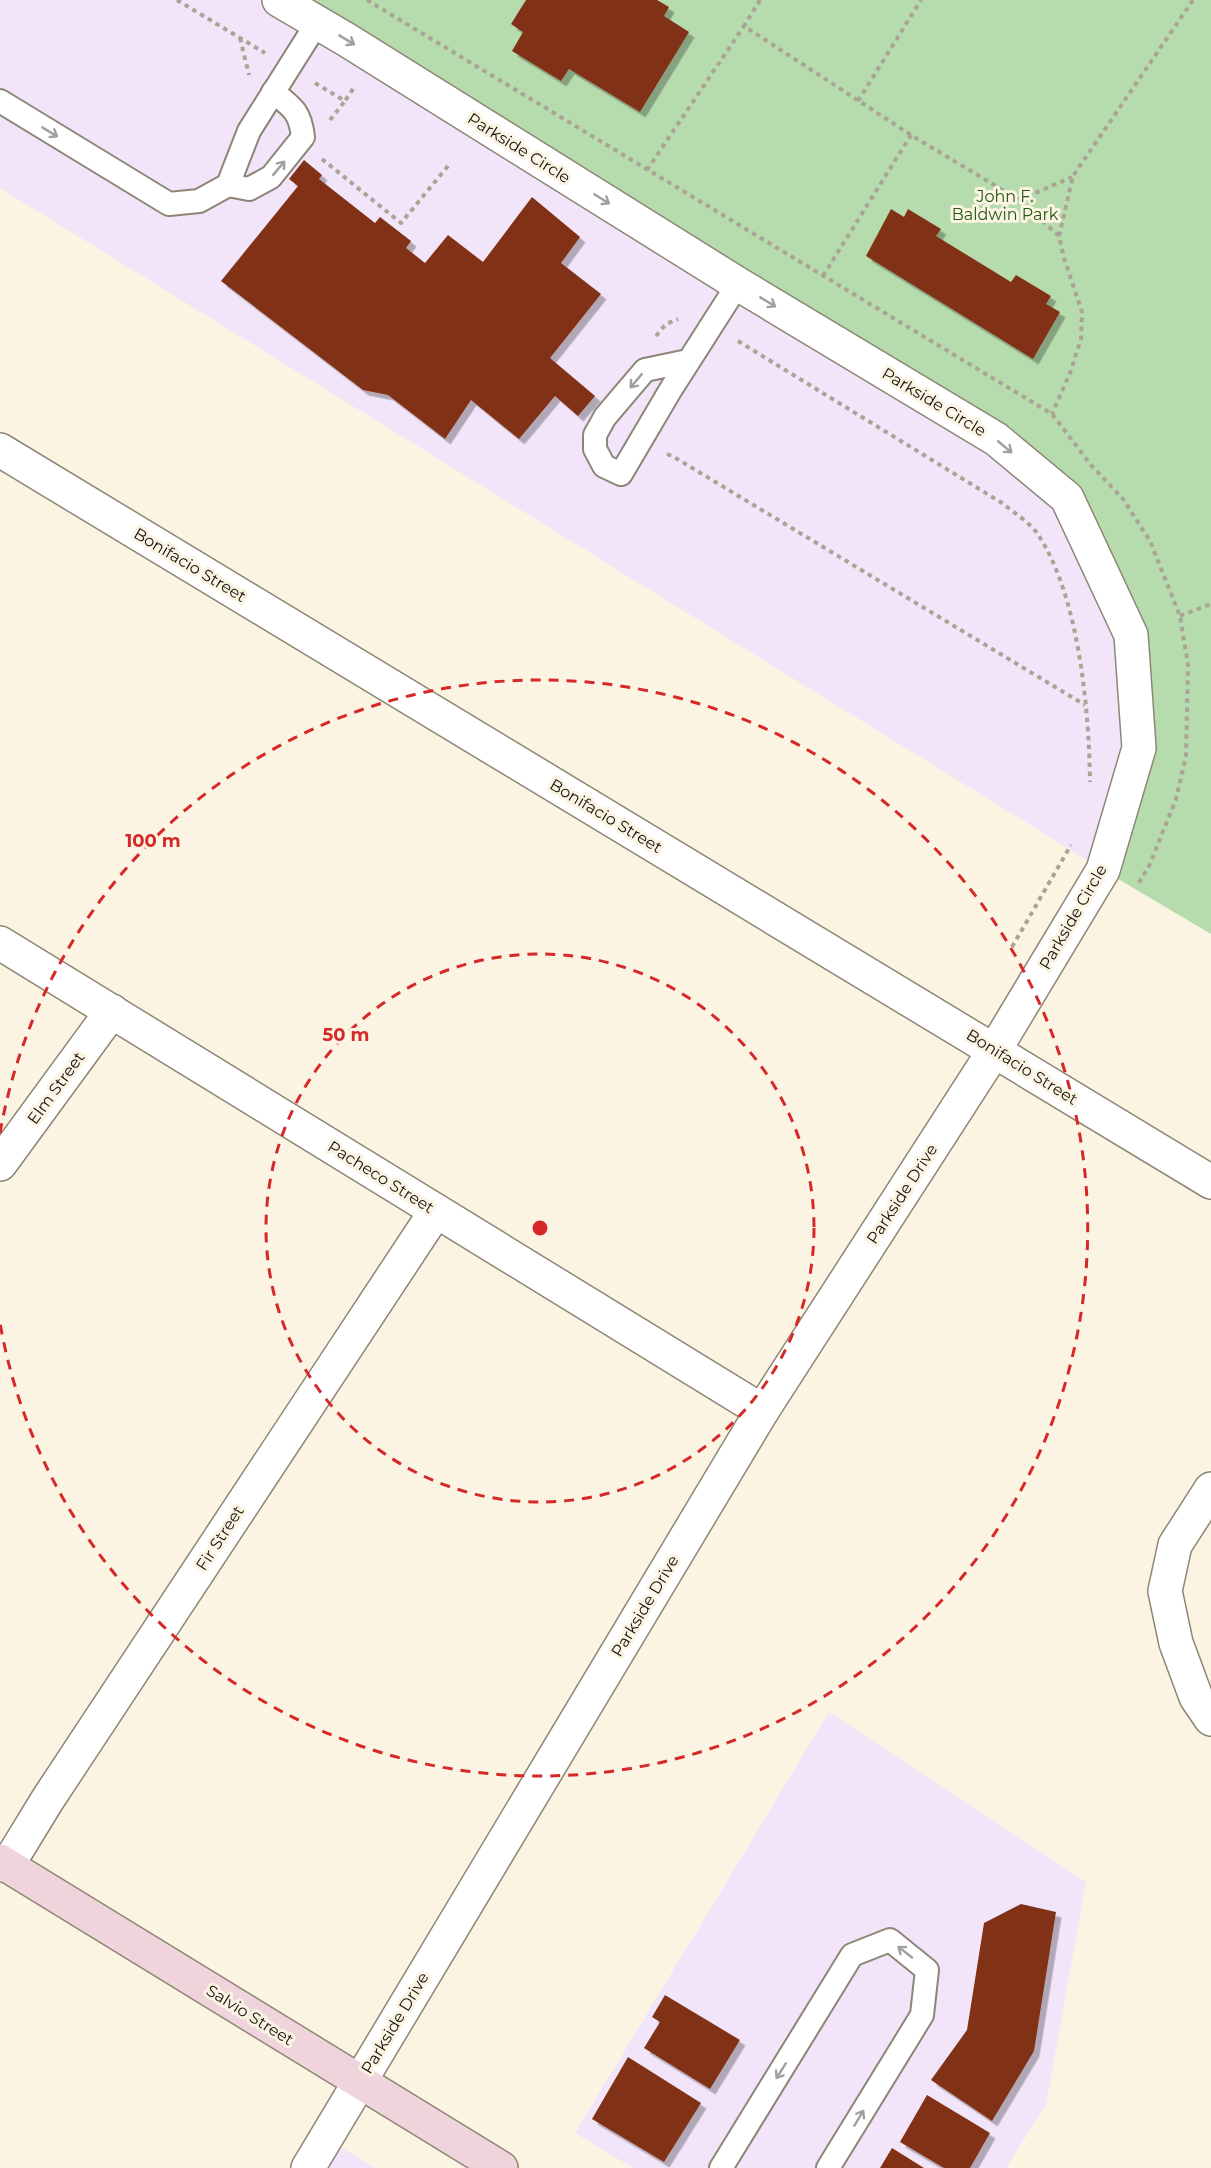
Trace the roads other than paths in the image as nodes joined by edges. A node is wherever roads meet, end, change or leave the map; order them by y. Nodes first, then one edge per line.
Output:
1 (279, 0) edge
2 (317, 23) junction
3 (273, 92) junction
4 (0, 101) edge
5 (228, 185) junction
6 (738, 284) junction
7 (688, 361) junction
8 (0, 450) edge
9 (0, 943) edge
10 (111, 1011) junction
11 (994, 1051) junction
12 (0, 1164) edge
13 (1211, 1182) edge
14 (436, 1211) junction
15 (762, 1411) junction
16 (1211, 1490) edge
17 (1211, 1719) edge
18 (4, 1864) edge
19 (360, 2082) junction
20 (308, 2168) edge
21 (501, 2168) edge
22 (721, 2168) edge
23 (828, 2168) edge

1 - 2 street, Parkside Circle
2 - 3 lane
2 -> 6 street, Parkside Circle
3 - 5 lane
5 -> 3 lane
4 -> 5 lane
6 - 7 lane
6 -> 11 street, Parkside Circle
7 -> 7 lane
8 - 11 street, Bonifacio Street
9 - 10 street, Pacheco Street
10 - 12 street, Elm Street
10 - 14 street, Pacheco Street
11 - 13 street, Bonifacio Street
11 - 15 street, Parkside Drive
14 - 15 street, Pacheco Street
14 - 18 street, Fir Street
15 - 19 street, Parkside Drive
16 - 17 street
18 - 19 street, Salvio Street
19 - 20 street, Parkside Drive
19 - 21 street, Salvio Street
23 -> 22 lane

